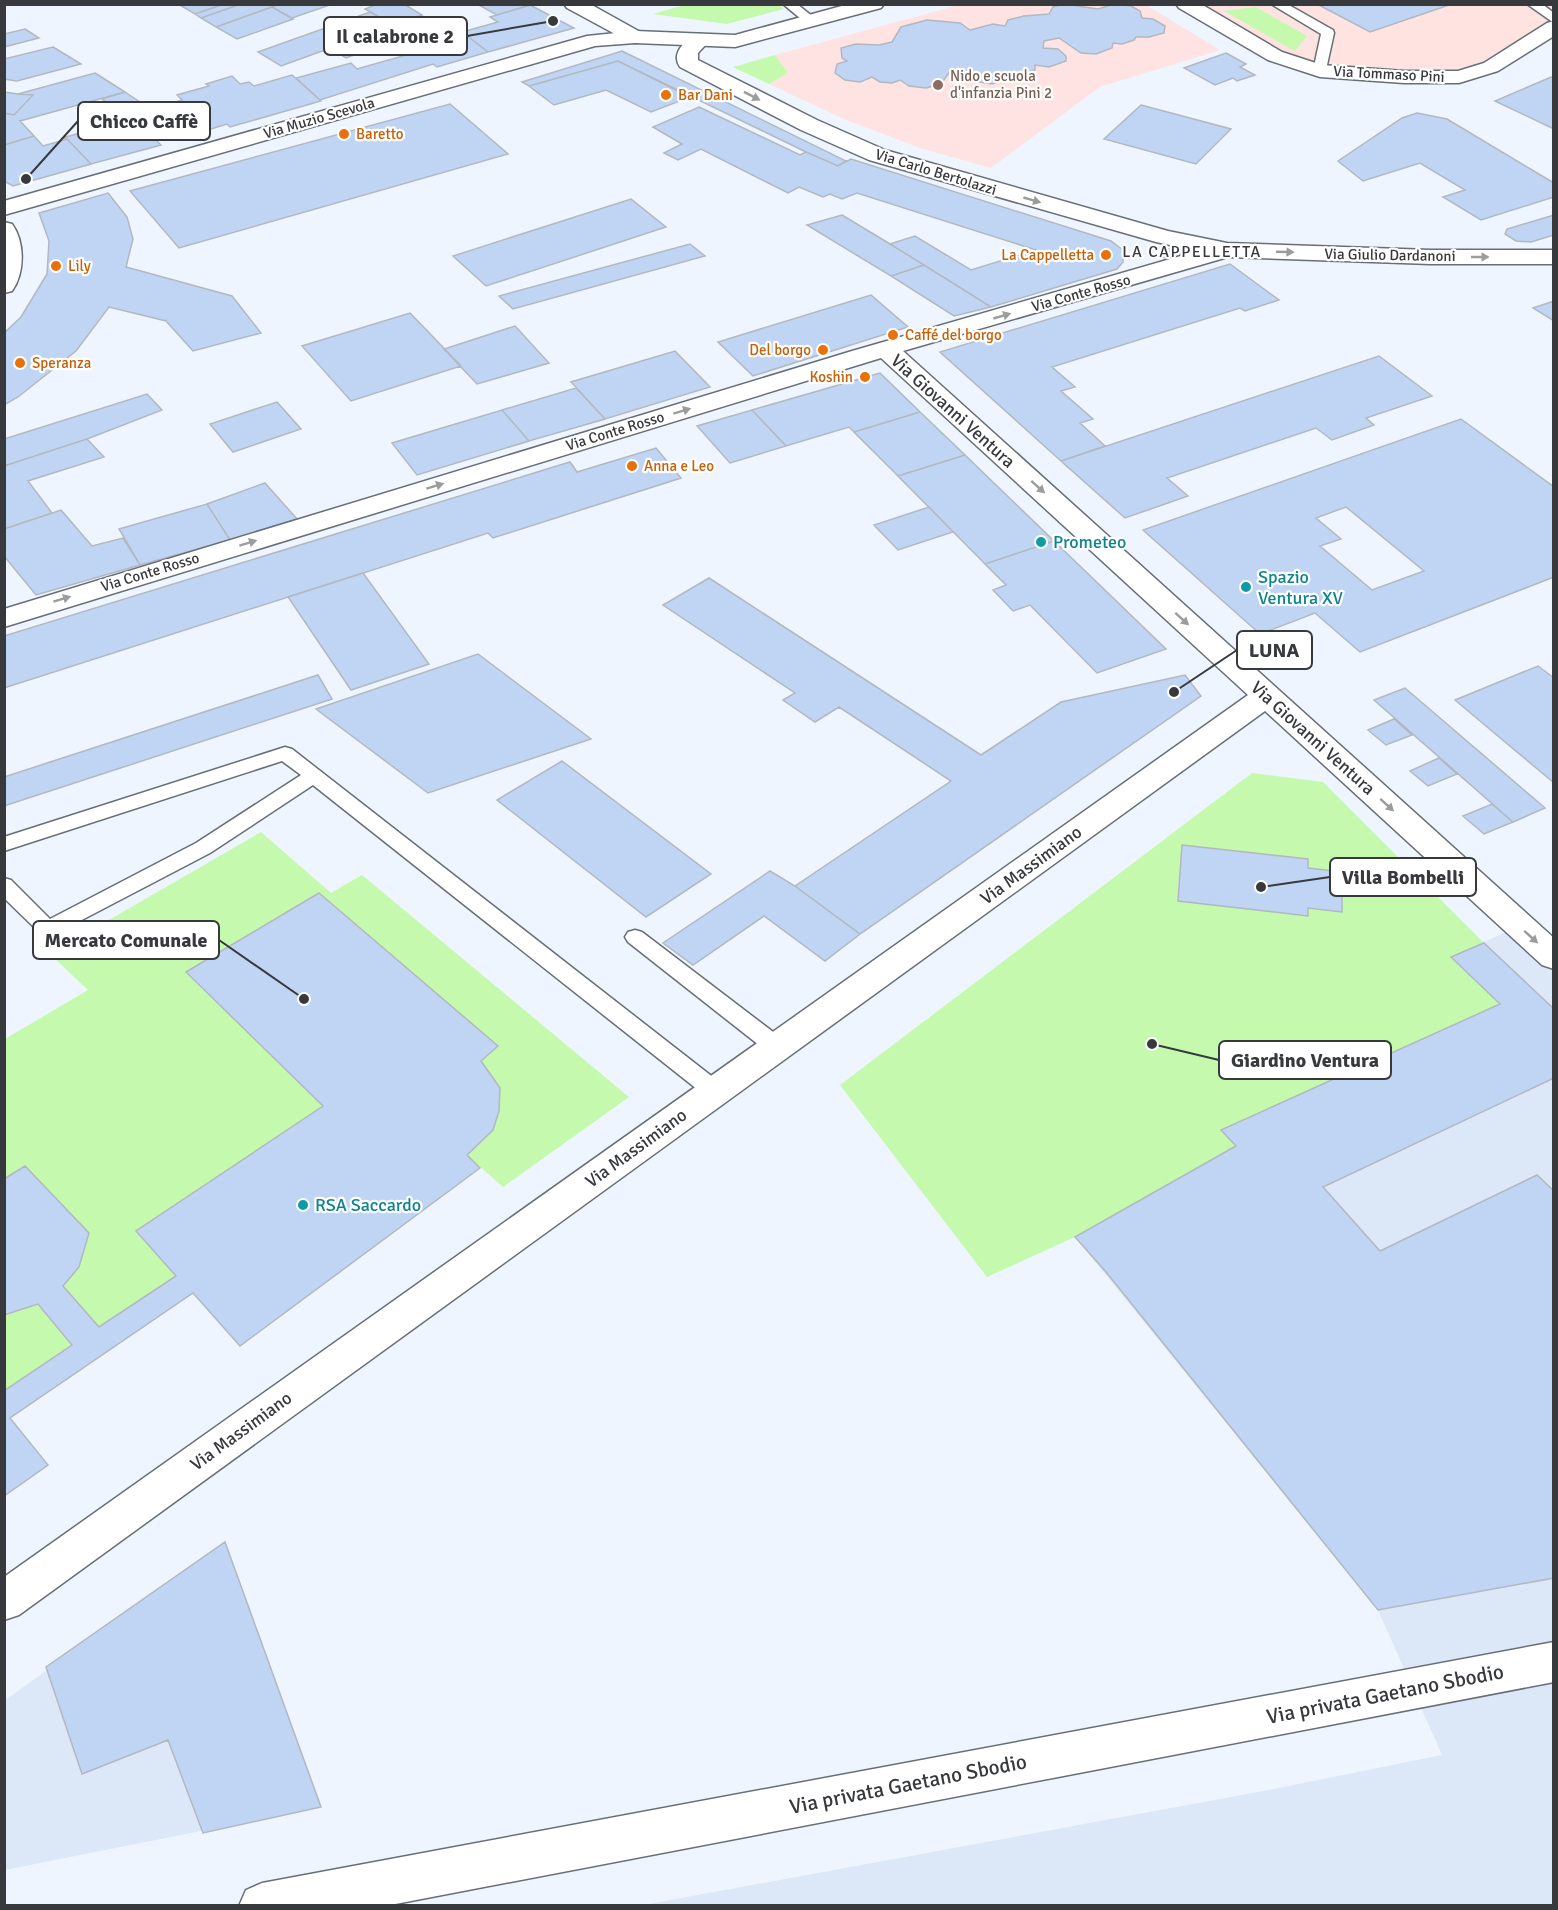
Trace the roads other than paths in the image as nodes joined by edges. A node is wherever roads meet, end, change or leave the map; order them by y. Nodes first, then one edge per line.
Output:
1 (574, 4) edge
2 (874, 4) edge
3 (1186, 4) edge
4 (1277, 4) edge
5 (1533, 4) edge
6 (789, 5) edge
7 (1554, 19) edge
8 (812, 21) junction
9 (1554, 27) edge
10 (635, 37) junction
11 (700, 40) junction
12 (1320, 70) junction
13 (4, 208) edge
14 (4, 229) edge
15 (1227, 250) junction
16 (1554, 257) edge
17 (4, 286) edge
18 (886, 349) junction
19 (5, 617) edge
20 (1267, 695) junction
21 (314, 776) junction
22 (4, 844) edge
23 (4, 885) edge
24 (635, 937) dead end
25 (1554, 957) edge
26 (777, 1047) junction
27 (715, 1091) junction
28 (4, 1601) edge
29 (1554, 1662) edge
30 (262, 1905) edge

1 - 10 street
2 - 8 street
3 - 12 street, Via Tommaso Pini
4 - 12 lane, Via Tommaso Pini
5 - 7 lane
6 - 8 lane
8 - 11 street
9 - 12 street, Via Tommaso Pini
10 - 11 street
10 - 13 street, Via Muzio Scevola
11 -> 15 street, Via Carlo Bertolazzi
14 - 17 street
15 -> 16 street, Via Giulio Dardanoni
18 -> 15 street, Via Conte Rosso
19 -> 18 street, Via Conte Rosso
18 -> 20 street, Via Giovanni Ventura
20 -> 25 street, Via Giovanni Ventura
20 - 26 street, Via Massimiano
21 - 22 lane
21 - 23 lane
21 - 27 lane
24 - 26 lane
26 - 27 street, Via Massimiano
27 - 28 street, Via Massimiano
29 - 30 street, Via privata Gaetano Sbodio

